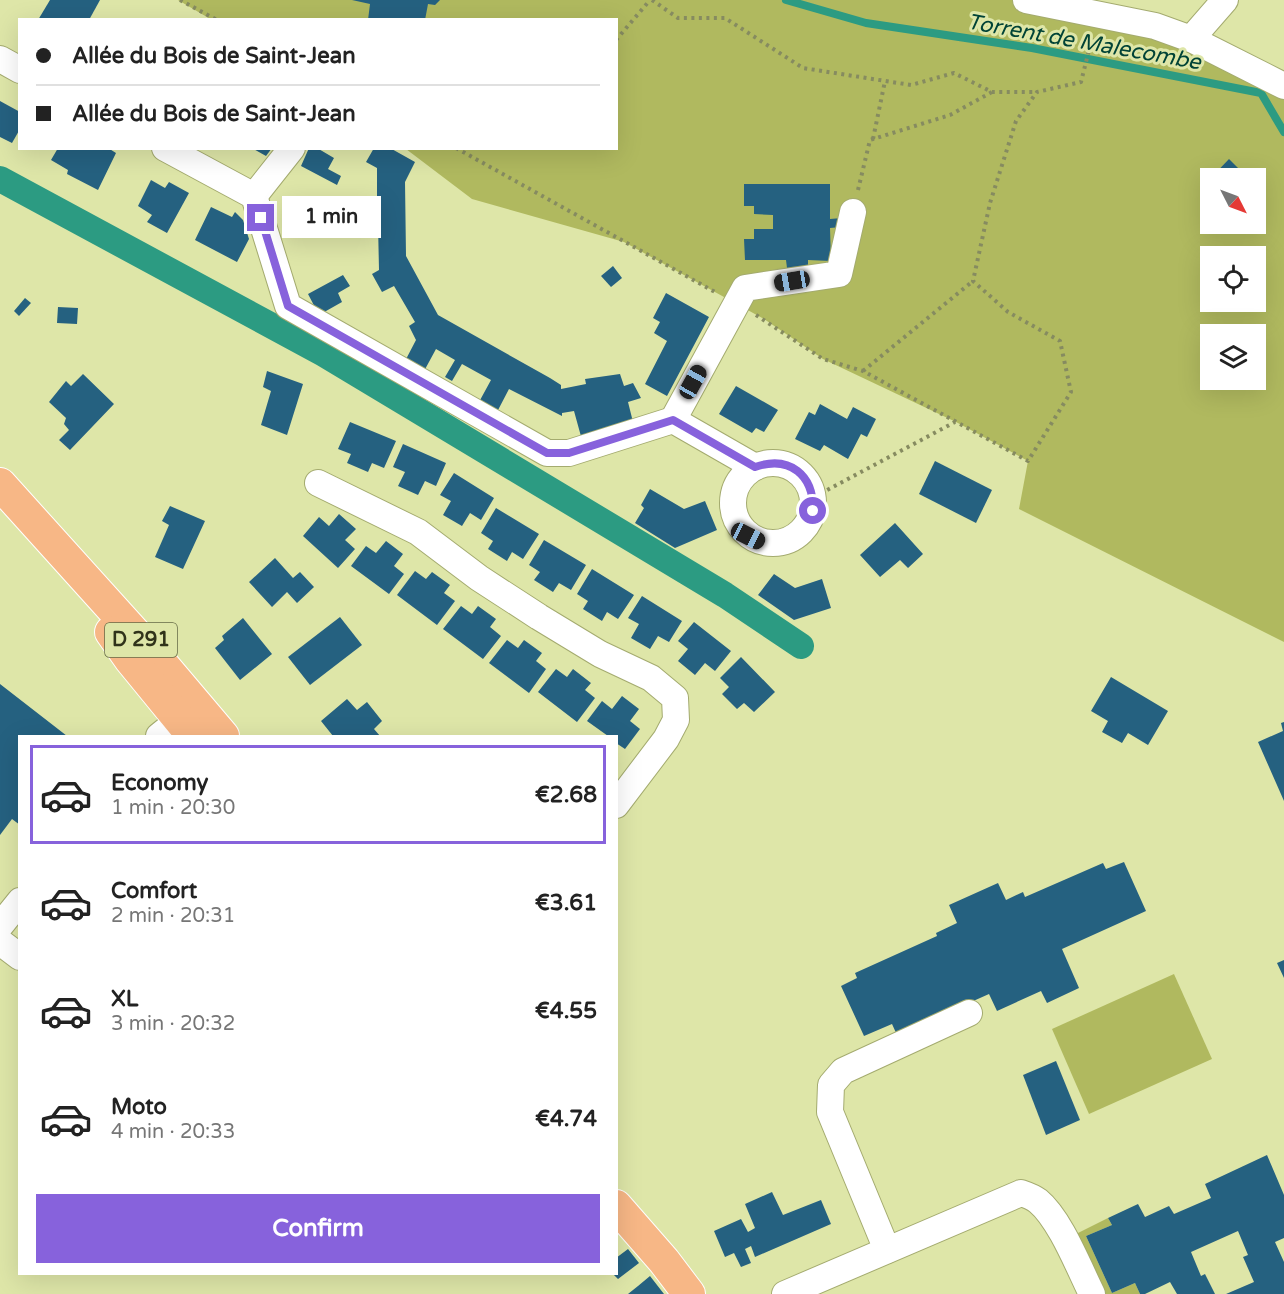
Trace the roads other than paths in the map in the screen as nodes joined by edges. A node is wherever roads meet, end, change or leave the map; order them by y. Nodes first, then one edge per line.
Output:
1 (1026, 0) edge
2 (1224, 0) edge
3 (1191, 39) junction
4 (0, 59) edge
5 (18, 69) edge
6 (1284, 86) edge
7 (169, 150) edge
8 (290, 150) edge
9 (254, 196) junction
10 (853, 212) road end
11 (673, 420) junction
12 (755, 467) junction
13 (318, 483) dead end
14 (0, 484) edge
15 (180, 722) edge
16 (210, 735) edge
17 (220, 735) edge
18 (618, 802) edge
19 (18, 904) edge
20 (0, 926) edge
21 (0, 942) edge
22 (18, 956) edge
23 (969, 1013) dead end
24 (618, 1208) edge
25 (887, 1250) junction
26 (689, 1294) edge
27 (785, 1294) edge
28 (1092, 1294) edge

1 - 3 street
2 - 3 street
3 - 6 street
4 - 5 street
7 - 9 street
8 - 9 street
9 - 11 street
10 - 11 street
11 - 12 street
12 - 12 street
13 - 18 street
14 - 15 main road, D 291
15 - 16 street
15 - 17 main road, D 291
19 - 20 street
21 - 22 street
23 - 25 street
24 - 26 main road
25 - 27 street
25 - 28 street

